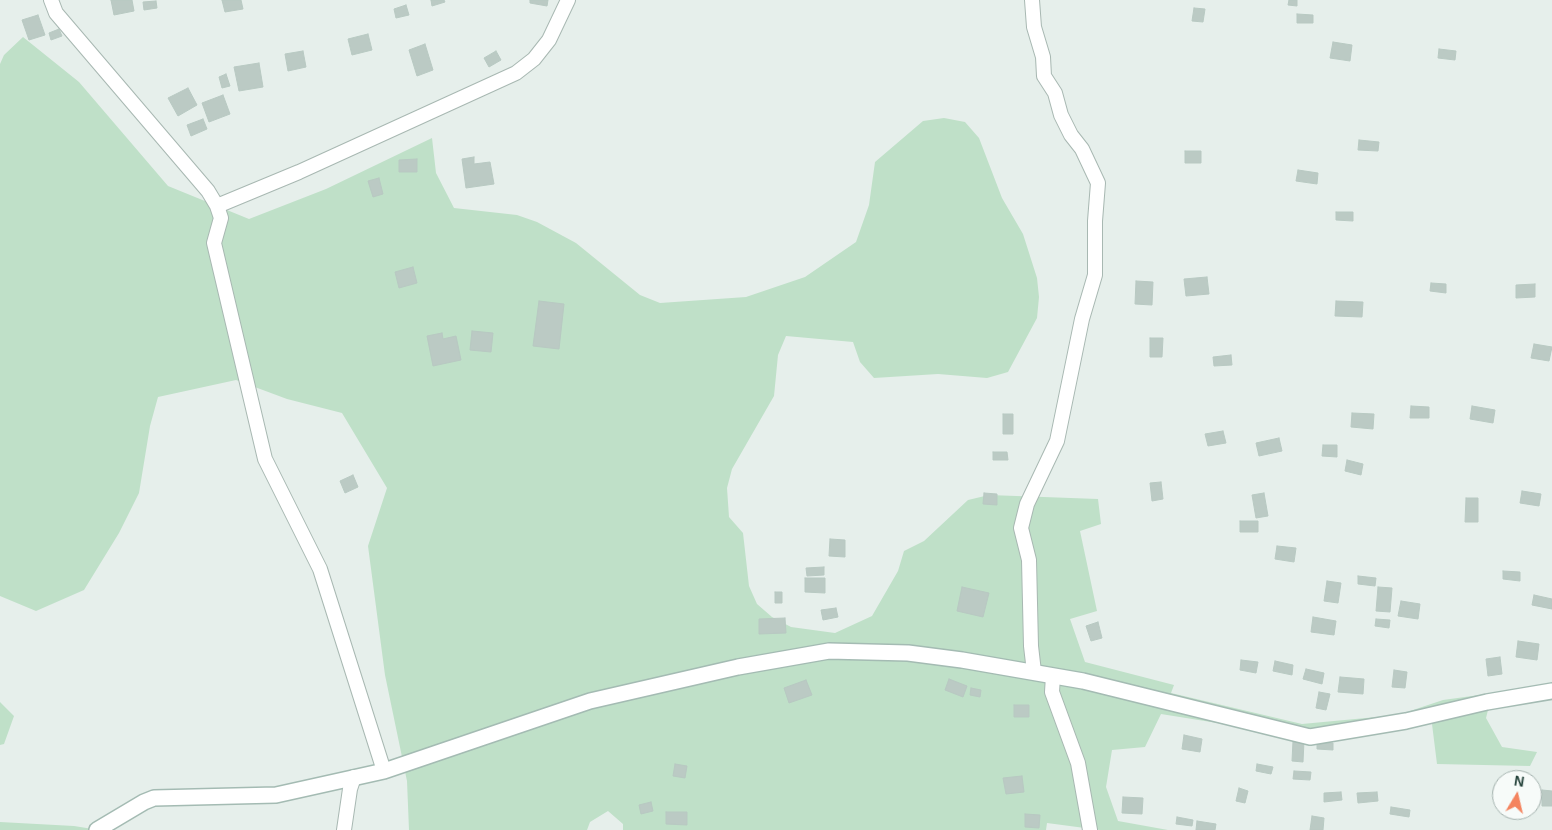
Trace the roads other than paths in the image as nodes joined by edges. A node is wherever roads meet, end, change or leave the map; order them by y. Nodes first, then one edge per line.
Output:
1 (51, 0) edge
2 (568, 0) edge
3 (1032, 0) edge
4 (217, 206) junction
5 (1034, 672) junction
6 (1053, 676) junction
7 (1552, 691) edge
8 (384, 771) junction
9 (354, 777) junction
10 (97, 830) edge
11 (344, 830) edge
12 (1090, 830) edge

1 - 4 street
2 - 4 street
3 - 5 street
4 - 8 street
5 - 6 street
5 - 8 street
6 - 7 street
6 - 12 street
8 - 9 street
9 - 10 street
9 - 11 street

